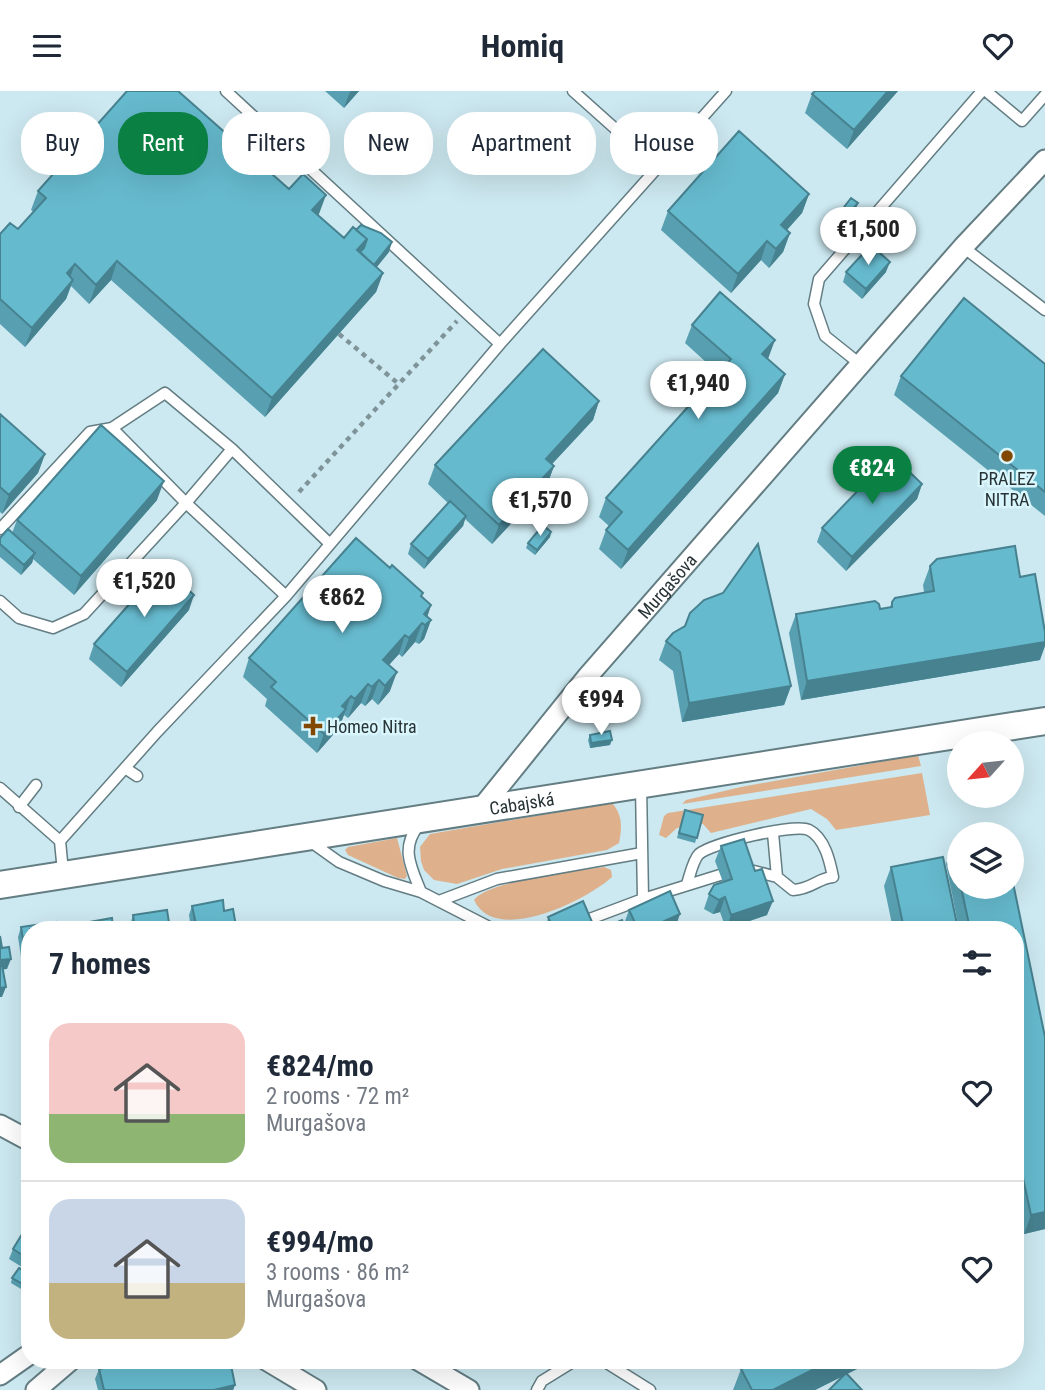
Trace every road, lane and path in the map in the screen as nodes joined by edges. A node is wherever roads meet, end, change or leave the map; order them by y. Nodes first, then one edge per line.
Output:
1 (226, 91) edge
2 (573, 91) edge
3 (726, 91) edge
4 (984, 91) edge
5 (1045, 95) edge
6 (707, 112) edge
7 (610, 124) edge
8 (1045, 160) edge
9 (651, 175) edge
10 (963, 247) junction
11 (1045, 310) edge
12 (465, 312) junction
13 (339, 334) edge
14 (500, 344) junction
15 (860, 365) junction
16 (400, 384) junction
17 (112, 428) junction
18 (232, 449) junction
19 (186, 503) junction
20 (289, 503) junction
21 (0, 529) edge
22 (330, 544) junction
23 (286, 596) junction
24 (0, 601) edge
25 (1045, 721) edge
26 (125, 768) junction
27 (137, 776) dead end
28 (641, 784) junction
29 (36, 785) dead end
30 (0, 788) edge
31 (19, 807) junction
32 (480, 810) junction
33 (423, 819) junction
34 (773, 833) junction
35 (305, 838) junction
36 (60, 841) junction
37 (642, 853) junction
38 (744, 869) edge
39 (720, 875) dead end
40 (64, 876) junction
41 (777, 877) junction
42 (687, 884) junction
43 (0, 885) edge
44 (421, 892) junction
45 (643, 899) junction
46 (439, 901) junction
47 (478, 921) edge
48 (584, 921) edge
49 (0, 1125) edge
50 (21, 1136) edge
51 (21, 1360) edge
52 (46, 1369) edge
53 (60, 1369) edge
54 (281, 1369) edge
55 (433, 1369) edge
56 (561, 1369) edge
57 (616, 1369) edge
58 (0, 1375) edge
59 (52, 1376) junction
60 (36, 1390) edge
61 (316, 1390) edge
62 (469, 1390) edge
63 (537, 1390) edge
64 (650, 1390) edge

1 - 12 lane
2 - 7 lane
3 - 6 lane
4 - 5 lane
4 - 15 lane
8 - 10 street, Murgašova
9 - 14 lane
10 - 11 lane
10 - 15 street, Murgašova
12 - 14 lane
12 - 16 path
13 - 16 path
14 - 22 lane
15 - 32 street, Murgašova
16 - 20 path
17 - 18 lane
17 - 19 lane
17 - 21 lane
18 - 19 lane
18 - 20 lane
19 - 23 lane
19 - 24 lane
20 - 22 lane
22 - 23 lane
23 - 26 lane
25 - 28 main road, Cabajská
26 - 27 lane
26 - 36 lane
28 - 32 main road, Cabajská
28 - 37 lane
29 - 31 lane
30 - 31 lane
31 - 36 lane
32 - 33 main road, Cabajská
33 - 35 main road, Cabajská
33 - 44 lane
34 - 41 lane
34 - 41 lane
34 - 42 lane
35 - 40 main road, Cabajská
35 - 44 lane
36 - 40 lane
37 - 45 lane
37 - 46 lane
38 - 41 lane
39 - 42 lane
40 - 43 main road, Cabajská
42 - 45 lane
44 - 46 lane
45 - 48 lane
46 - 47 lane
49 - 50 street
51 - 58 street
52 - 59 street
53 - 59 street
54 - 61 street
55 - 62 street
56 - 63 lane
57 - 64 lane
59 - 60 street

